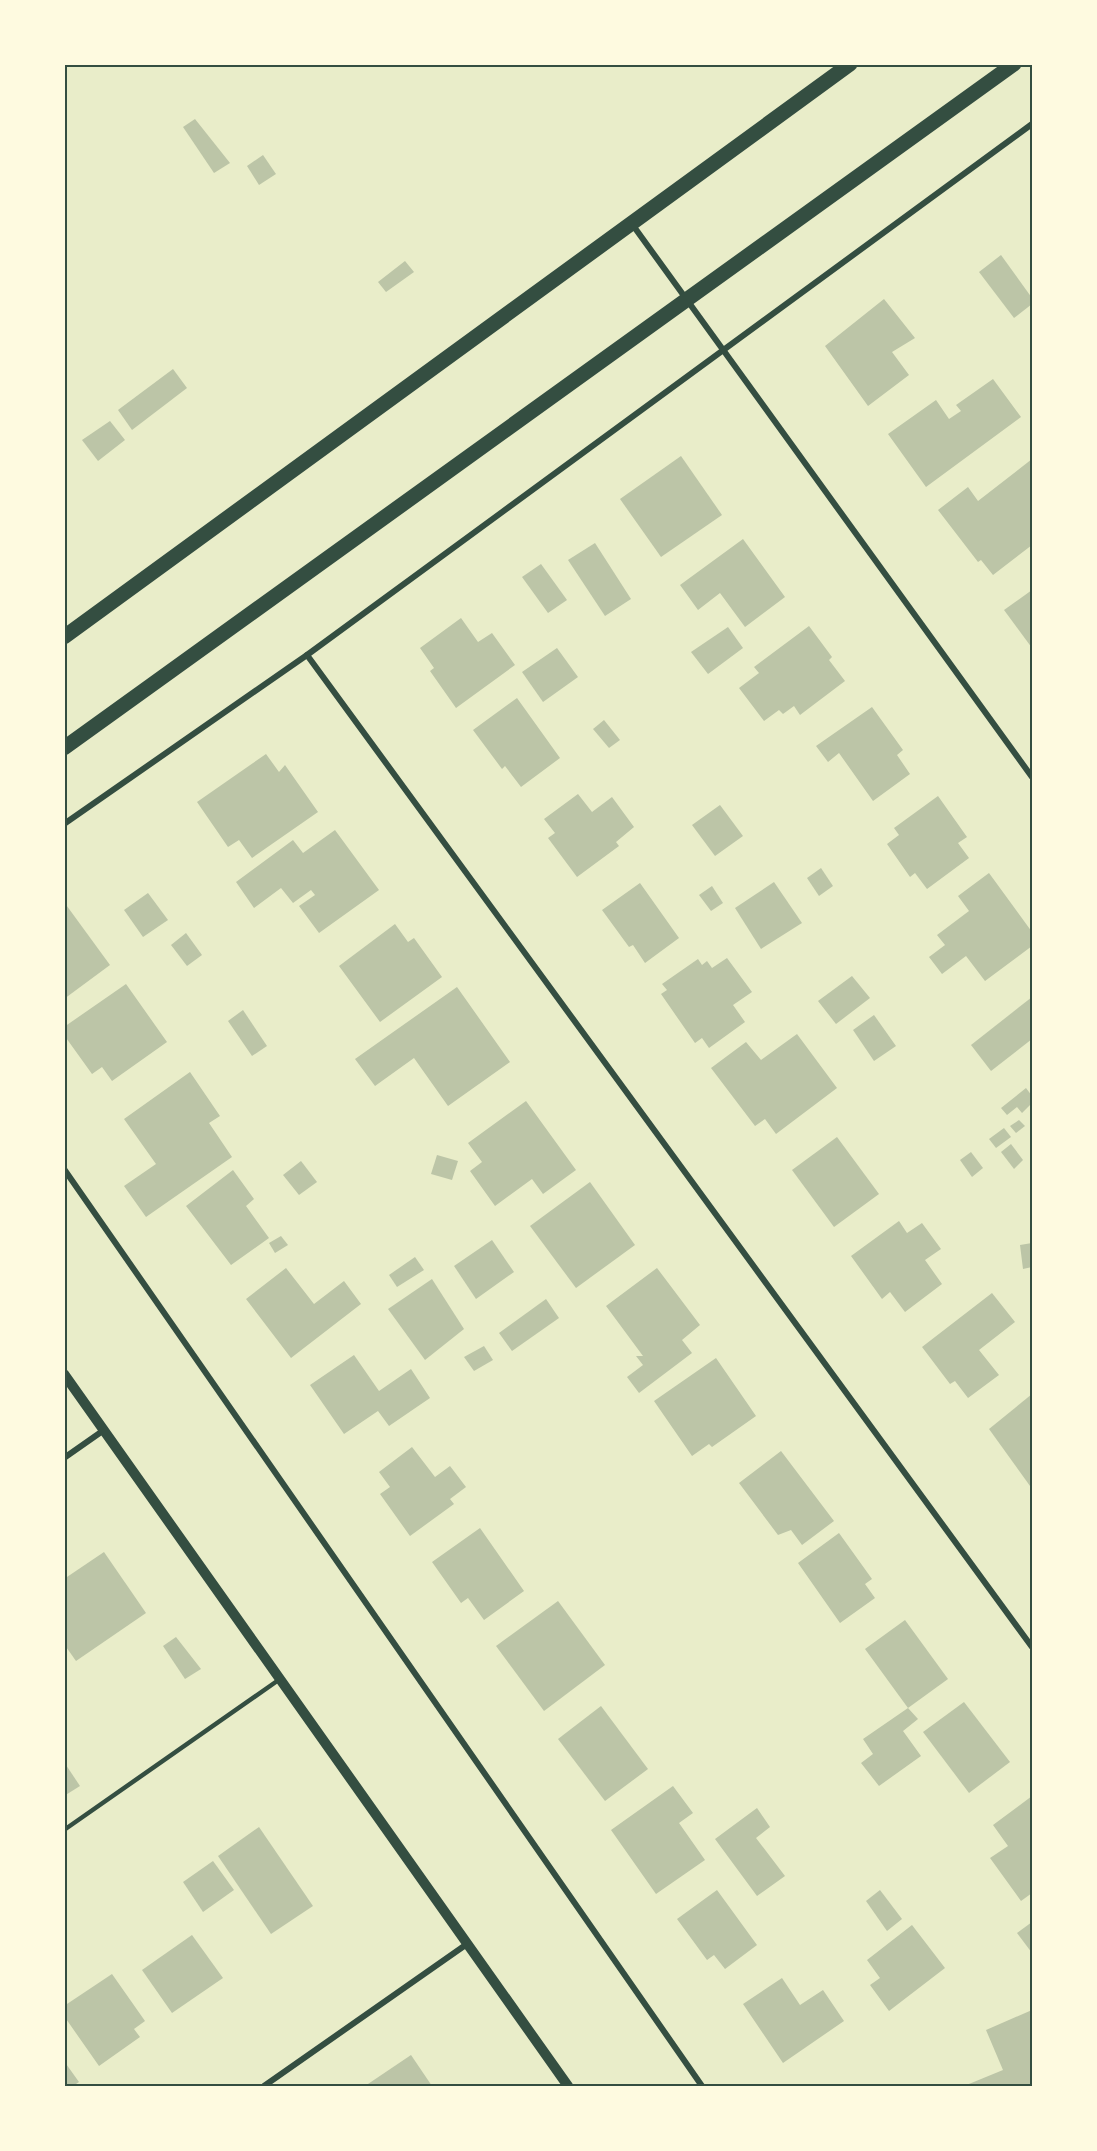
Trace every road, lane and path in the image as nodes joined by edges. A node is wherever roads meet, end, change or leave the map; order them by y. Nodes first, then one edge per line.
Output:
1 (850, 64) edge
2 (1014, 64) edge
3 (1032, 124) edge
4 (632, 224) junction
5 (687, 302) junction
6 (723, 351) junction
7 (64, 637) edge
8 (307, 655) junction
9 (64, 748) edge
10 (1032, 777) edge
11 (64, 824) edge
12 (64, 1169) edge
13 (64, 1374) edge
14 (104, 1430) junction
15 (64, 1458) edge
16 (1032, 1647) edge
17 (280, 1679) junction
18 (64, 1830) edge
19 (467, 1944) junction
20 (264, 2086) edge
21 (568, 2086) edge
22 (702, 2086) edge

1 - 4 main road
2 - 5 main road
3 - 6 street
4 - 5 street
4 - 7 main road
5 - 6 street
5 - 9 main road
6 - 8 street
6 - 10 street
8 - 11 street
8 - 16 street
12 - 22 street
13 - 14 street
14 - 15 street
14 - 17 street
17 - 18 lane
17 - 19 street
19 - 20 street
19 - 21 street

